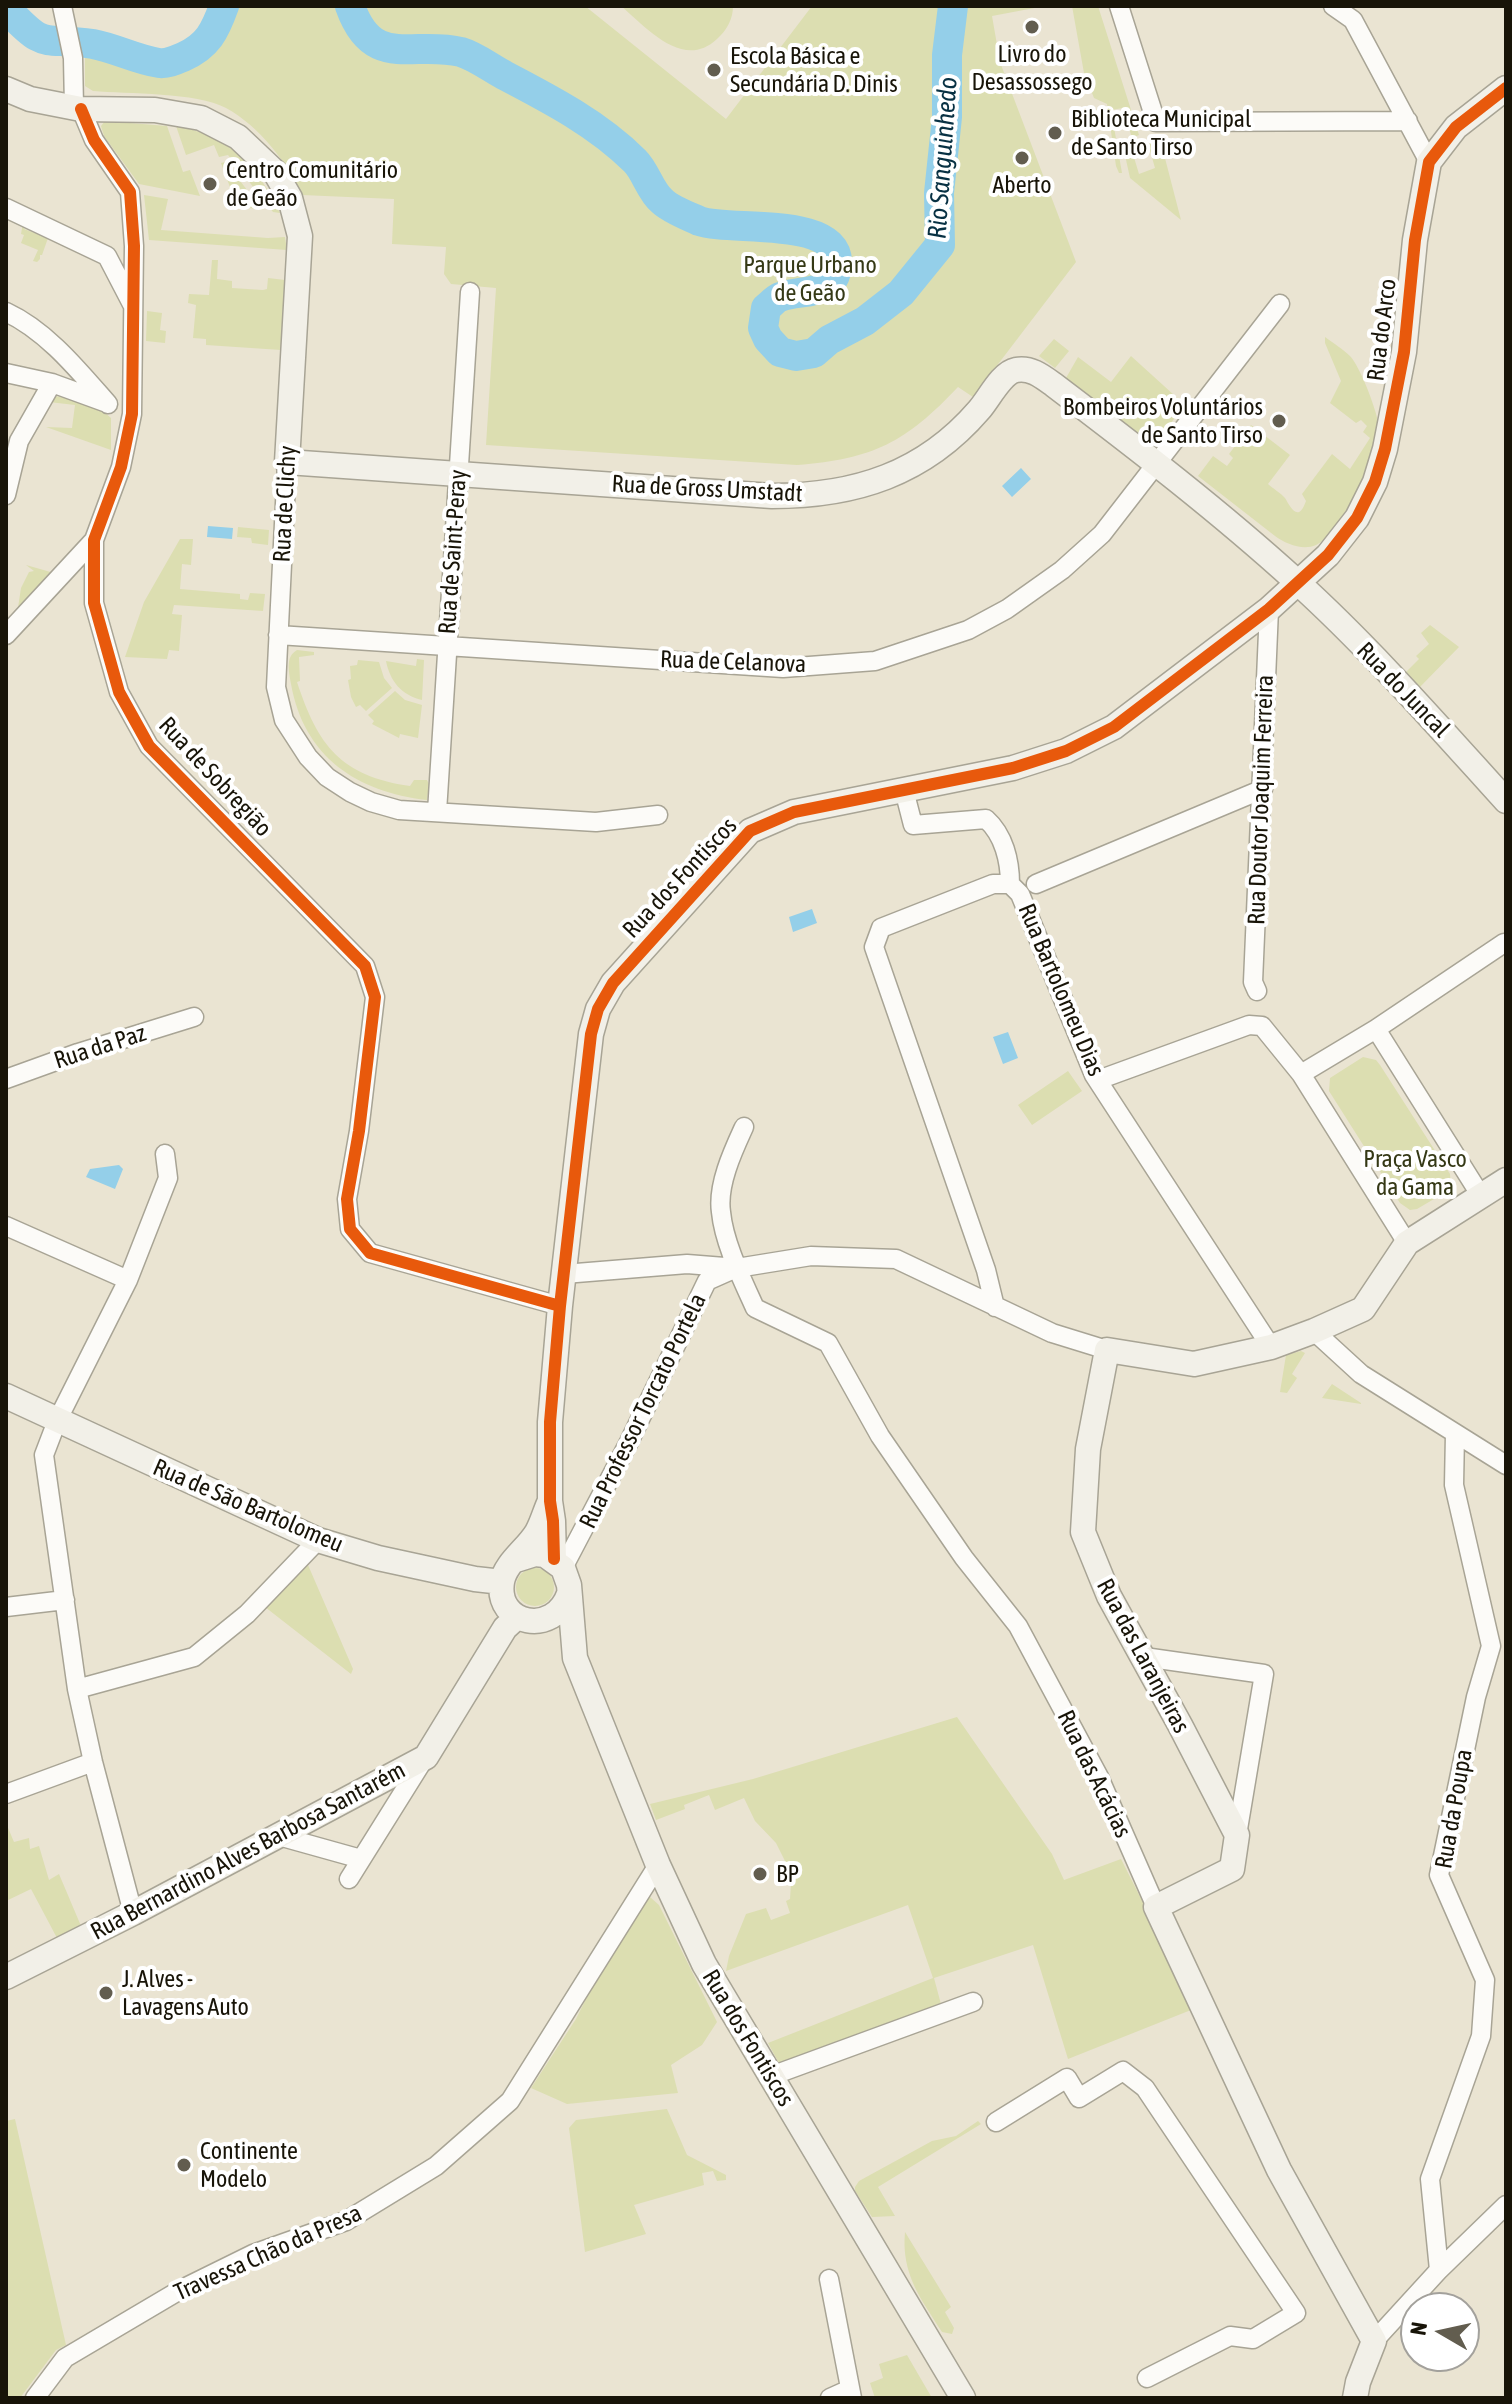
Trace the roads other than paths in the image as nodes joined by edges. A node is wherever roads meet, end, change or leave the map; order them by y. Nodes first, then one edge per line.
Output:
1 (62, 6) edge
2 (1119, 6) edge
3 (1338, 7) edge
4 (1506, 88) edge
5 (6, 89) edge
6 (77, 108) junction
7 (1408, 121) junction
8 (1429, 162) junction
9 (6, 208) edge
10 (470, 292) dead end
11 (1280, 304) dead end
12 (135, 309) junction
13 (6, 312) edge
14 (6, 373) edge
15 (52, 383) junction
16 (108, 404) junction
17 (132, 414) junction
18 (287, 462) junction
19 (1157, 463) junction
20 (459, 474) junction
21 (6, 495) edge
22 (94, 540) junction
23 (1298, 582) junction
24 (1269, 609) junction
25 (9, 625) edge
26 (278, 635) junction
27 (447, 646) junction
28 (1263, 789) junction
29 (904, 790) junction
30 (1506, 801) edge
31 (437, 812) junction
32 (658, 815) dead end
33 (1010, 884) junction
34 (1036, 884) dead end
35 (1504, 943) edge
36 (1257, 991) dead end
37 (194, 1017) dead end
38 (1376, 1029) junction
39 (1301, 1074) junction
40 (6, 1079) edge
41 (1098, 1080) junction
42 (744, 1127) dead end
43 (165, 1154) dead end
44 (1506, 1180) edge
45 (1481, 1196) junction
46 (6, 1226) edge
47 (1407, 1243) junction
48 (737, 1268) junction
49 (564, 1274) junction
50 (128, 1280) junction
51 (560, 1306) junction
52 (995, 1307) junction
53 (1314, 1331) junction
54 (1271, 1347) junction
55 (1107, 1350) junction
56 (6, 1396) edge
57 (57, 1421) junction
58 (1455, 1434) junction
59 (1506, 1465) edge
60 (552, 1511) junction
61 (587, 1527) junction
62 (318, 1540) junction
63 (516, 1560) junction
64 (558, 1564) junction
65 (502, 1582) junction
66 (569, 1594) junction
67 (65, 1600) junction
68 (6, 1607) edge
69 (517, 1617) junction
70 (543, 1621) junction
71 (1144, 1657) junction
72 (575, 1658) junction
73 (77, 1689) junction
74 (426, 1757) junction
75 (93, 1762) junction
76 (6, 1794) edge
77 (275, 1835) junction
78 (1237, 1835) junction
79 (361, 1859) junction
80 (658, 1865) junction
81 (349, 1879) dead end
82 (1156, 1907) junction
83 (133, 1913) junction
84 (6, 1977) edge
85 (973, 2002) dead end
86 (771, 2076) junction
87 (996, 2122) dead end
88 (1506, 2205) edge
89 (1439, 2270) junction
90 (829, 2279) dead end
91 (1374, 2341) junction
92 (1147, 2378) dead end
93 (851, 2393) edge
94 (35, 2398) edge
95 (830, 2398) edge
96 (963, 2398) edge
97 (1355, 2398) edge

1 - 6 street
2 - 7 street
3 - 7 street
4 - 8 street, Rua do Arco
5 - 6 street, Rua de Clichy
6 - 12 street, Rua de Sobregião
6 - 18 street, Rua de Clichy
7 - 8 street
8 - 23 street, Rua do Arco
9 - 12 street
10 - 20 street, Rua de Saint-Peray
11 - 19 street, Rua de Celanova
12 - 17 street, Rua de Sobregião
13 - 16 street
14 - 15 street
15 - 16 street
15 - 21 street
16 - 17 street
17 - 22 street, Rua de Sobregião
18 - 20 street, Rua de Gross Umstadt
18 - 26 street, Rua de Clichy
19 - 20 street, Rua de Gross Umstadt
19 - 23 street, Rua de Gross Umstadt
19 - 27 street, Rua de Celanova
20 - 27 street, Rua de Saint-Peray
22 - 25 street
22 - 51 street, Rua de Sobregião
23 - 24 street, Rua dos Fontiscos
23 - 30 street, Rua do Juncal
24 - 28 street, Rua Doutor Joaquim Ferreira
24 - 29 street, Rua dos Fontiscos
26 - 27 street, Rua de Celanova
26 - 31 street, Rua de Clichy
27 - 31 street, Rua de Saint-Peray
28 - 34 street
28 - 36 street, Rua Doutor Joaquim Ferreira
29 - 33 street
29 - 49 street, Rua dos Fontiscos
31 - 32 street, Rua de Clichy
33 - 41 street, Rua Bartolomeu Dias
33 - 52 street, Rua Bartolomeu Dias
35 - 38 street
37 - 40 street, Rua da Paz
38 - 39 street
38 - 45 street
39 - 41 street
39 - 47 street
41 - 54 street, Rua Bartolomeu Dias
42 - 48 street, Rua das Acácias
43 - 50 street
44 - 45 street
45 - 47 street
46 - 50 street
47 - 53 street
48 - 49 street
48 - 52 street
48 - 61 street, Rua Professor Torcato Portela
48 - 82 street, Rua das Acácias
49 - 51 street, Rua dos Fontiscos
50 - 57 street
51 - 60 street, Rua dos Fontiscos
52 - 55 street
53 - 54 street
53 - 58 street
54 - 55 street
55 - 71 street, Rua das Laranjeiras
56 - 57 street, Rua de São Bartolomeu
57 - 62 street, Rua de São Bartolomeu
57 - 67 street
58 - 59 street
58 - 89 street, Rua da Poupa
60 - 61 street
60 - 63 street
60 - 64 street, Rua dos Fontiscos
61 - 64 street, Rua Professor Torcato Portela
62 - 65 street, Rua de São Bartolomeu
62 - 73 street
63 - 64 street
63 - 65 street
64 - 66 street
65 - 69 street
66 - 70 street
66 - 72 street
67 - 68 street
67 - 73 street
69 - 70 street
69 - 74 street, Rua Bernardino Alves Barbosa Santarém
70 - 72 street
71 - 78 street, Rua das Laranjeiras
71 - 78 street
72 - 80 street, Rua dos Fontiscos
73 - 75 street
74 - 77 street, Rua Bernardino Alves Barbosa Santarém
74 - 79 street
75 - 76 street
75 - 83 street
77 - 79 street
77 - 83 street, Rua Bernardino Alves Barbosa Santarém
78 - 82 street
79 - 81 street
80 - 86 street, Rua dos Fontiscos
80 - 94 street, Travessa Chão da Presa
82 - 91 street, Rua das Acácias
83 - 84 street, Rua Bernardino Alves Barbosa Santarém
85 - 86 street
86 - 96 street, Rua dos Fontiscos
87 - 92 street
88 - 89 street
89 - 91 street
90 - 93 street
91 - 97 street
93 - 95 street

